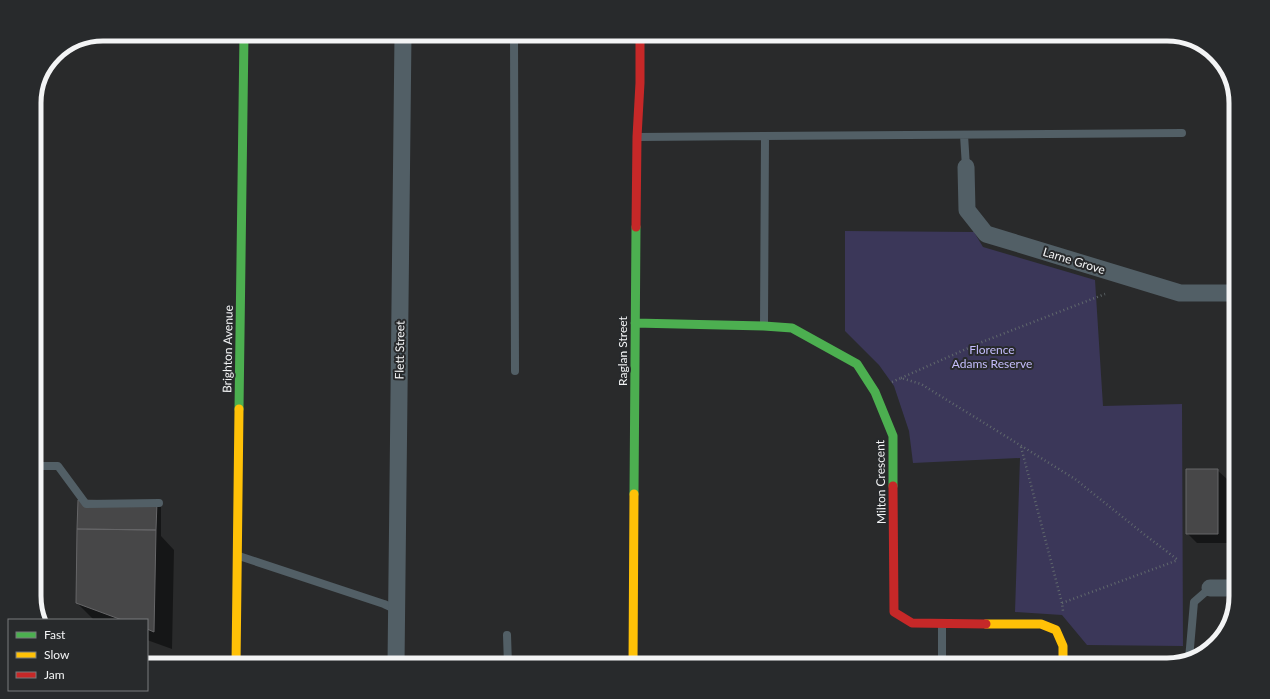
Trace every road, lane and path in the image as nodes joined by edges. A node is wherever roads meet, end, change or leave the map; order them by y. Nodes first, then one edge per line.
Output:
1 (244, 41) edge
2 (402, 41) edge
3 (514, 41) edge
4 (640, 41) edge
5 (1182, 133) dead end
6 (964, 135) junction
7 (765, 136) junction
8 (637, 137) junction
9 (966, 167) joint
10 (1229, 293) edge
11 (1105, 294) dead end
12 (635, 323) junction
13 (764, 326) junction
14 (515, 371) dead end
15 (901, 378) junction
16 (890, 384) dead end
17 (1021, 446) junction
18 (41, 466) edge
19 (159, 503) dead end
20 (238, 556) junction
21 (1210, 588) joint
22 (1229, 588) edge
23 (1062, 603) junction
24 (397, 610) junction
25 (1063, 611) dead end
26 (942, 624) junction
27 (507, 635) dead end
28 (1189, 654) edge
29 (236, 658) edge
30 (396, 658) edge
31 (508, 658) edge
32 (632, 658) edge
33 (942, 658) edge
34 (1063, 658) edge

1 - 20 street, Brighton Avenue
2 - 24 street, Flett Street
3 - 14 lane
4 - 8 street, Raglan Street
5 - 6 lane
6 - 7 lane
6 - 9 lane
7 - 8 lane
7 - 13 lane
8 - 12 street, Raglan Street
9 - 10 street, Larne Grove
11 - 15 path
12 - 13 street, Milton Crescent
12 - 32 street, Raglan Street
13 - 26 street, Milton Crescent
15 - 16 path
15 - 17 path
17 - 23 path
17 - 23 path
18 - 19 lane
20 - 24 lane
20 - 29 street, Brighton Avenue
21 - 22 street
21 - 28 lane
23 - 25 path
24 - 30 street, Flett Street
26 - 33 lane
26 - 34 street, Milton Crescent
27 - 31 lane

